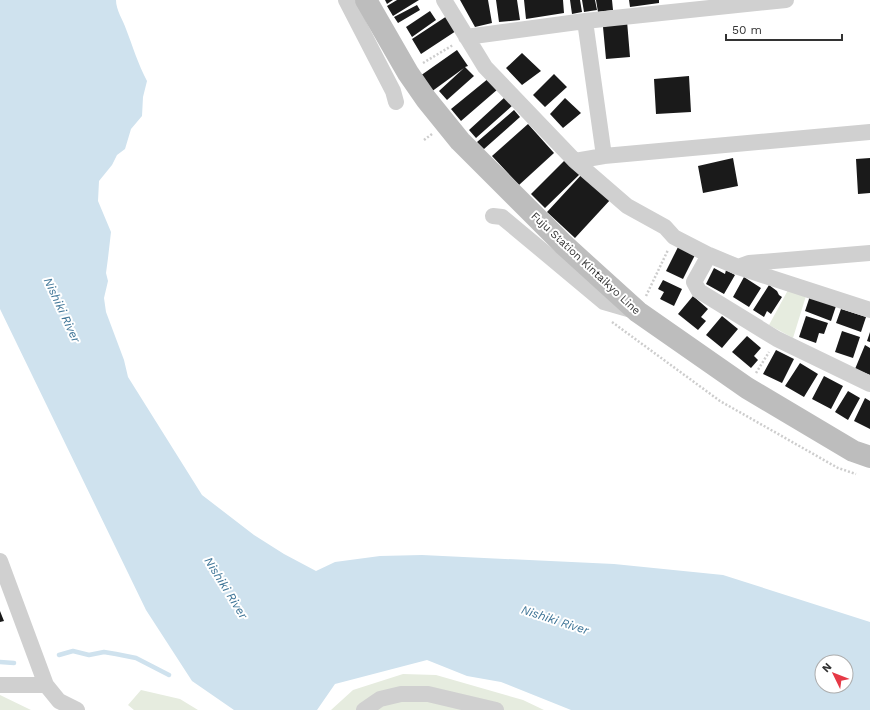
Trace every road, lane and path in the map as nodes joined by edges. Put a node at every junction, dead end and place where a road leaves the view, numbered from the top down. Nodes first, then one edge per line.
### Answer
1 (346, 0) edge
2 (366, 0) edge
3 (444, 0) edge
4 (786, 0) edge
5 (674, 6) edge
6 (585, 21) junction
7 (466, 37) junction
8 (408, 73) junction
9 (396, 102) dead end
10 (870, 132) edge
11 (604, 156) junction
12 (575, 161) junction
13 (493, 216) dead end
14 (674, 237) junction
15 (870, 253) edge
16 (709, 256) junction
17 (738, 267) junction
18 (604, 302) junction
19 (870, 310) edge
20 (638, 312) junction
21 (777, 339) junction
22 (870, 384) edge
23 (746, 388) junction
24 (864, 465) edge
25 (0, 560) edge
26 (0, 685) edge
27 (46, 685) junction
28 (77, 710) edge
29 (364, 710) edge
30 (496, 710) edge

1 - 9 street
2 - 8 main road, Fuju Station Kintaikyo Line
3 - 7 street
4 - 5 street
5 - 6 street
6 - 7 street
6 - 11 street
7 - 8 path
7 - 12 street
8 - 20 main road, Fuju Station Kintaikyo Line
10 - 11 street
11 - 12 street
12 - 14 street
13 - 18 street
14 - 16 street
14 - 20 path
15 - 17 street
16 - 17 street
16 - 21 street
17 - 19 street
18 - 20 street
18 - 24 path
20 - 23 main road, Fuju Station Kintaikyo Line
21 - 22 street
21 - 23 path
23 - 24 main road, Fuju Station Kintaikyo Line
25 - 27 street
26 - 27 street
27 - 28 street
29 - 30 street

